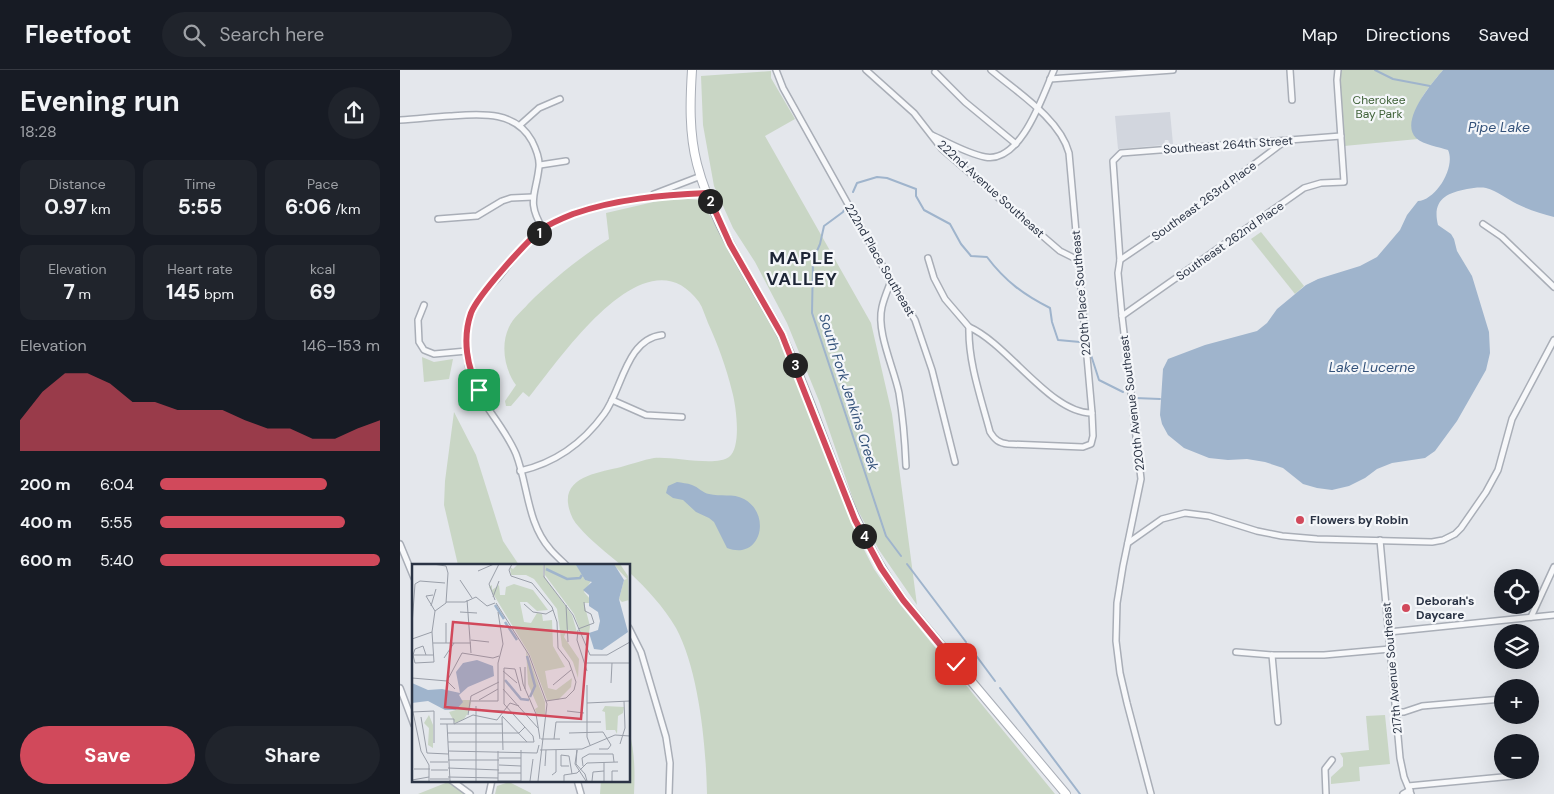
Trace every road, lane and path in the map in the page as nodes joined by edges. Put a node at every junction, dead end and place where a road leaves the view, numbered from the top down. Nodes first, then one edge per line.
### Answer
1 (692, 70) edge
2 (776, 70) edge
3 (866, 70) edge
4 (991, 70) edge
5 (1054, 70) edge
6 (1173, 70) edge
7 (1290, 70) edge
8 (1338, 70) edge
9 (935, 72) dead end
10 (1050, 80) junction
11 (560, 99) dead end
12 (1292, 100) dead end
13 (1038, 110) junction
14 (400, 120) edge
15 (520, 125) junction
16 (931, 134) junction
17 (1341, 136) junction
18 (1286, 141) junction
19 (1016, 144) junction
20 (1116, 157) joint
21 (566, 161) dead end
22 (540, 164) junction
23 (701, 176) junction
24 (707, 193) junction
25 (649, 196) junction
26 (533, 197) junction
27 (438, 219) dead end
28 (1483, 224) dead end
29 (543, 229) junction
30 (928, 258) dead end
31 (1078, 260) junction
32 (1120, 260) junction
33 (891, 281) junction
34 (1554, 287) edge
35 (424, 305) dead end
36 (1122, 316) junction
37 (969, 327) junction
38 (662, 336) dead end
39 (1554, 340) edge
40 (467, 351) junction
41 (612, 400) junction
42 (1092, 413) junction
43 (682, 418) dead end
44 (955, 462) dead end
45 (906, 466) dead end
46 (520, 471) junction
47 (1380, 540) junction
48 (1127, 543) junction
49 (400, 545) edge
50 (565, 564) edge
51 (1554, 567) edge
52 (412, 573) edge
53 (1554, 615) edge
54 (1531, 617) junction
55 (630, 630) edge
56 (1389, 632) junction
57 (1390, 649) junction
58 (1236, 652) dead end
59 (1272, 655) junction
60 (400, 688) edge
61 (1494, 699) edge
62 (1396, 712) junction
63 (412, 719) edge
64 (1278, 722) dead end
65 (1332, 760) dead end
66 (1494, 779) edge
67 (454, 782) edge
68 (1410, 790) edge
69 (470, 794) edge
70 (669, 794) edge
71 (1066, 794) edge
72 (1151, 794) edge
73 (1326, 794) edge
74 (1403, 794) edge

1 - 23 street
2 - 33 street, 222nd Place Southeast
3 - 16 street, 222nd Avenue Southeast
4 - 13 street
5 - 10 street
6 - 10 street
7 - 12 street
8 - 17 street
9 - 19 street
10 - 13 street
11 - 15 street
13 - 19 street
13 - 31 street, 220th Place Southeast
14 - 15 street
15 - 22 street
16 - 19 street
16 - 31 street, 222nd Avenue Southeast
17 - 18 street, Southeast 264th Street
17 - 36 street, Southeast 262nd Place
18 - 20 street, Southeast 264th Street
18 - 32 street, Southeast 263rd Place
20 - 32 street, 220th Avenue Southeast
21 - 22 street
22 - 26 street
23 - 24 street
23 - 25 street
24 - 25 street
24 - 71 street
25 - 29 street
26 - 27 street
26 - 29 street
28 - 34 street
29 - 40 street
30 - 37 street
31 - 42 street, 220th Place Southeast
32 - 36 street, 220th Avenue Southeast
33 - 44 street, 222nd Place Southeast
33 - 45 street
35 - 40 street
36 - 48 street, 220th Avenue Southeast
37 - 42 street
37 - 42 street, 220th Place Southeast
38 - 41 street
39 - 47 street
40 - 46 street
41 - 43 street
41 - 46 street
46 - 50 street
47 - 48 street
47 - 56 street, 217th Avenue Southeast
48 - 72 street, 220th Avenue Southeast
49 - 52 street
51 - 54 street
53 - 54 street
54 - 56 street
55 - 70 street
56 - 57 street, 217th Avenue Southeast
57 - 59 street
57 - 62 street, 217th Avenue Southeast
58 - 59 street
59 - 64 street
60 - 63 street
61 - 62 street
62 - 68 street, 217th Avenue Southeast
65 - 73 street
66 - 68 street
67 - 69 street
68 - 74 street

